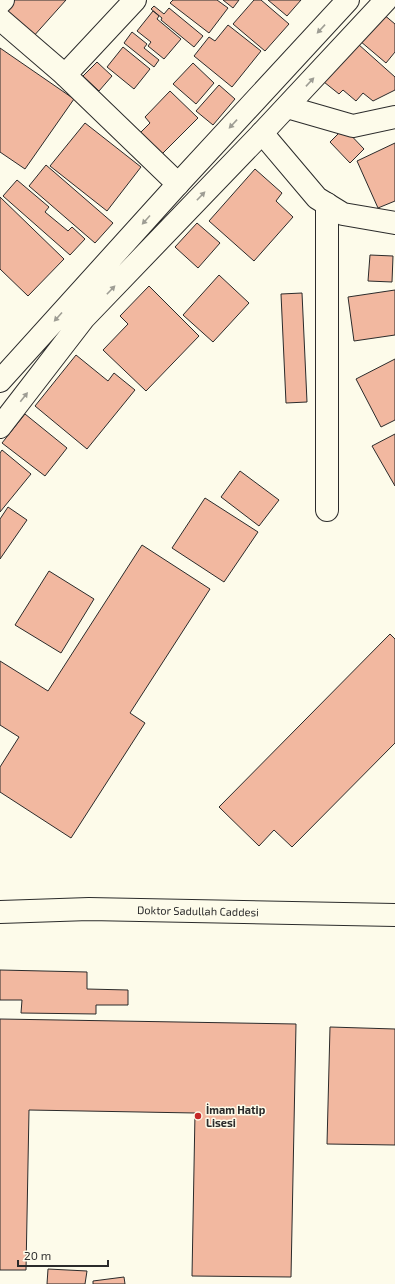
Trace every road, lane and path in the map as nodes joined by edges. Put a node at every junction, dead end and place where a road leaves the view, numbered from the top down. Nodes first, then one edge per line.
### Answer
1 (3, 0) edge
2 (135, 0) edge
3 (348, 0) edge
4 (386, 0) edge
5 (0, 3) edge
6 (0, 19) edge
7 (65, 74) junction
8 (287, 107) junction
9 (395, 117) edge
10 (262, 133) junction
11 (178, 184) junction
12 (327, 204) junction
13 (395, 223) edge
14 (0, 381) edge
15 (0, 427) edge
16 (327, 510) dead end
17 (0, 912) edge
18 (395, 915) edge

1 - 5 street
2 - 7 street
3 -> 11 street
8 -> 4 street
6 - 7 street
7 - 11 street
8 - 9 street
8 - 10 street
10 - 12 street
15 -> 10 street
11 -> 14 street
12 - 13 street
12 - 16 street
17 - 18 street, Doktor Sadullah Caddesi

